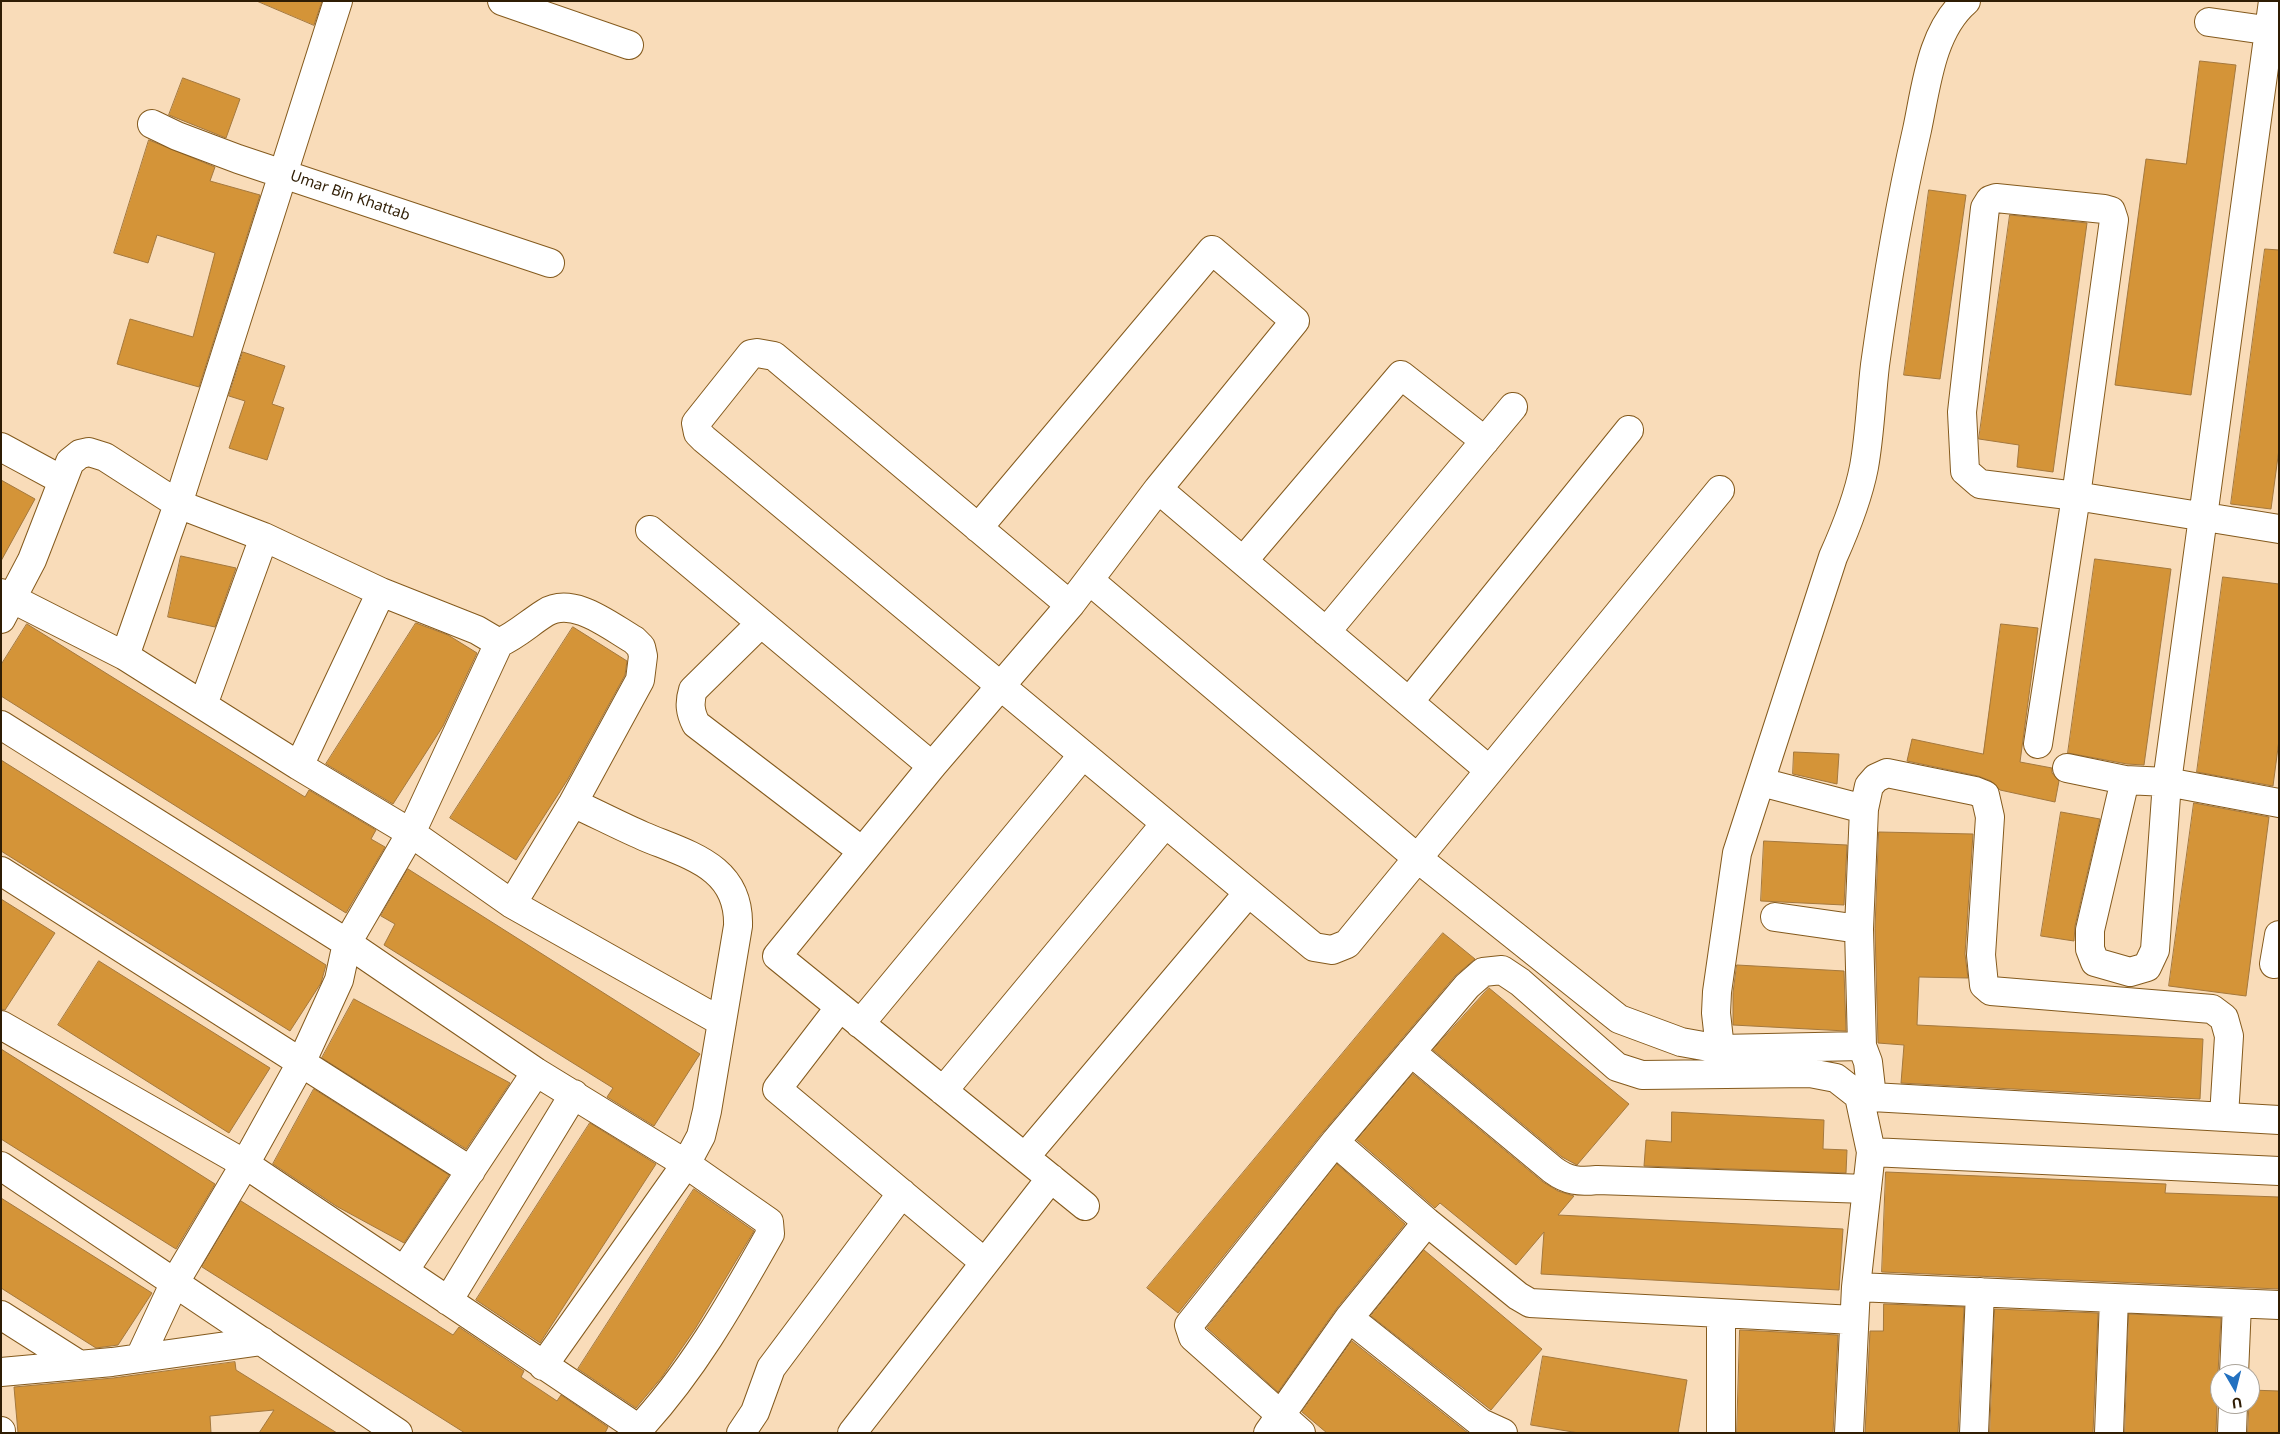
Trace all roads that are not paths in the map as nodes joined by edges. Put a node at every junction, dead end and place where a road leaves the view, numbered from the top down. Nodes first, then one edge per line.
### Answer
1 (338, 1) edge
2 (502, 1) edge
3 (1966, 1) edge
4 (2273, 1) edge
5 (2209, 22) dead end
6 (2274, 31) edge
7 (629, 45) dead end
8 (152, 124) dead end
9 (284, 173) junction
10 (550, 263) dead end
11 (1513, 407) dead end
12 (1629, 430) dead end
13 (1485, 440) junction
14 (1, 447) edge
15 (62, 480) junction
16 (1158, 489) junction
17 (1720, 490) dead end
18 (2076, 496) junction
19 (178, 504) junction
20 (2204, 515) junction
21 (978, 528) junction
22 (2279, 529) edge
23 (650, 530) dead end
24 (264, 538) junction
25 (1243, 561) junction
26 (1089, 580) junction
27 (382, 592) junction
28 (4, 604) edge
29 (1070, 605) junction
30 (760, 623) junction
31 (1326, 632) junction
32 (499, 643) junction
33 (125, 656) junction
34 (999, 687) junction
35 (1409, 702) junction
36 (203, 705) junction
37 (1, 725) edge
38 (2038, 744) dead end
39 (1082, 756) junction
40 (299, 766) junction
41 (932, 766) junction
42 (2067, 768) dead end
43 (1488, 770) junction
44 (2125, 780) junction
45 (1761, 782) junction
46 (2167, 782) junction
47 (573, 803) junction
48 (2279, 803) edge
49 (1864, 809) junction
50 (1165, 824) junction
51 (411, 833) junction
52 (862, 851) junction
53 (1416, 857) junction
54 (1, 871) edge
55 (1248, 893) junction
56 (512, 904) junction
57 (1775, 917) dead end
58 (1860, 929) junction
59 (2279, 935) edge
60 (347, 943) junction
61 (2274, 964) dead end
62 (850, 1015) junction
63 (722, 1022) junction
64 (1, 1025) edge
65 (1862, 1046) junction
66 (1720, 1049) junction
67 (1411, 1052) junction
68 (301, 1063) junction
69 (536, 1072) junction
70 (943, 1091) junction
71 (574, 1094) junction
72 (1865, 1096) junction
73 (2224, 1116) junction
74 (2279, 1120) edge
75 (1335, 1142) junction
76 (1871, 1152) junction
77 (1025, 1157) junction
78 (245, 1164) junction
79 (686, 1164) junction
80 (1, 1166) edge
81 (2279, 1171) edge
82 (471, 1172) junction
83 (1051, 1178) junction
84 (1867, 1188) junction
85 (902, 1193) junction
86 (1085, 1206) dead end
87 (1427, 1222) junction
88 (984, 1262) junction
89 (404, 1271) junction
90 (175, 1282) junction
91 (1856, 1287) junction
92 (1980, 1292) junction
93 (2114, 1298) junction
94 (448, 1301) junction
95 (2237, 1304) junction
96 (2279, 1306) edge
97 (1721, 1313) junction
98 (1, 1315) edge
99 (1349, 1318) junction
100 (1854, 1320) junction
101 (262, 1341) junction
102 (140, 1357) junction
103 (78, 1364) junction
104 (2234, 1364) edge
105 (542, 1366) junction
106 (1, 1372) edge
107 (2233, 1414) edge
108 (1274, 1424) edge
109 (637, 1431) edge
110 (398, 1433) edge
111 (741, 1433) edge
112 (852, 1433) edge
113 (1301, 1433) edge
114 (1503, 1433) edge
115 (1721, 1433) edge
116 (1849, 1433) edge
117 (1974, 1433) edge
118 (2108, 1433) edge
119 (2232, 1433) edge

1 - 9 street
2 - 7 street
3 - 45 street
4 - 6 street
5 - 6 street
6 - 20 street
8 - 9 street, Umar Bin Khattab
9 - 10 street, Umar Bin Khattab
9 - 19 street
11 - 13 street
12 - 35 street
13 - 25 street
13 - 31 street
14 - 15 street
15 - 19 street
15 - 28 street
16 - 21 street
16 - 25 street
16 - 26 street
17 - 43 street
18 - 18 street
18 - 20 street
18 - 38 street
19 - 24 street
19 - 33 street
20 - 22 street
20 - 46 street
21 - 29 street
21 - 34 street
23 - 30 street
24 - 27 street
24 - 36 street
25 - 31 street
26 - 29 street
26 - 53 street
27 - 32 street
27 - 40 street
28 - 33 street
29 - 34 street
30 - 41 street
30 - 52 street
31 - 35 street
32 - 47 street
32 - 51 street
33 - 36 street
34 - 39 street
34 - 41 street
35 - 43 street
36 - 40 street
37 - 60 street
39 - 50 street
39 - 62 street
40 - 51 street
41 - 52 street
42 - 44 street
43 - 53 street
44 - 46 street
44 - 46 street
45 - 49 street
45 - 66 street
46 - 48 street
47 - 56 street
47 - 63 street
49 - 58 street
49 - 73 street
50 - 55 street
50 - 70 street
51 - 56 street
51 - 60 street
52 - 62 street
53 - 55 street
53 - 66 street
54 - 68 street
55 - 77 street
56 - 63 street
57 - 58 street
58 - 65 street
59 - 61 street
60 - 68 street
60 - 69 street
62 - 70 street
62 - 85 street
63 - 79 street
64 - 78 street
65 - 66 street
65 - 72 street
67 - 72 street
67 - 75 street
67 - 84 street
68 - 78 street
68 - 82 street
69 - 71 street
69 - 82 street
70 - 77 street
71 - 79 street
71 - 94 street
72 - 73 street
72 - 76 street
73 - 74 street
75 - 87 street
75 - 108 street
76 - 81 street
76 - 84 street
77 - 83 street
78 - 89 street
78 - 90 street
79 - 105 street
79 - 109 street
80 - 90 street
82 - 89 street
83 - 86 street
83 - 88 street
84 - 91 street
85 - 88 street
85 - 111 street
87 - 97 street
87 - 99 street
88 - 112 street
89 - 94 street
90 - 101 street
90 - 102 street
91 - 92 street
91 - 100 street
92 - 93 street
92 - 117 street
93 - 95 street
93 - 118 street
94 - 105 street
95 - 96 street
95 - 104 street
97 - 100 street
97 - 115 street
98 - 103 street
99 - 108 street
99 - 114 street
100 - 116 street
101 - 102 street
101 - 110 street
102 - 103 street
103 - 106 street
105 - 109 street
107 - 119 street
108 - 113 street

